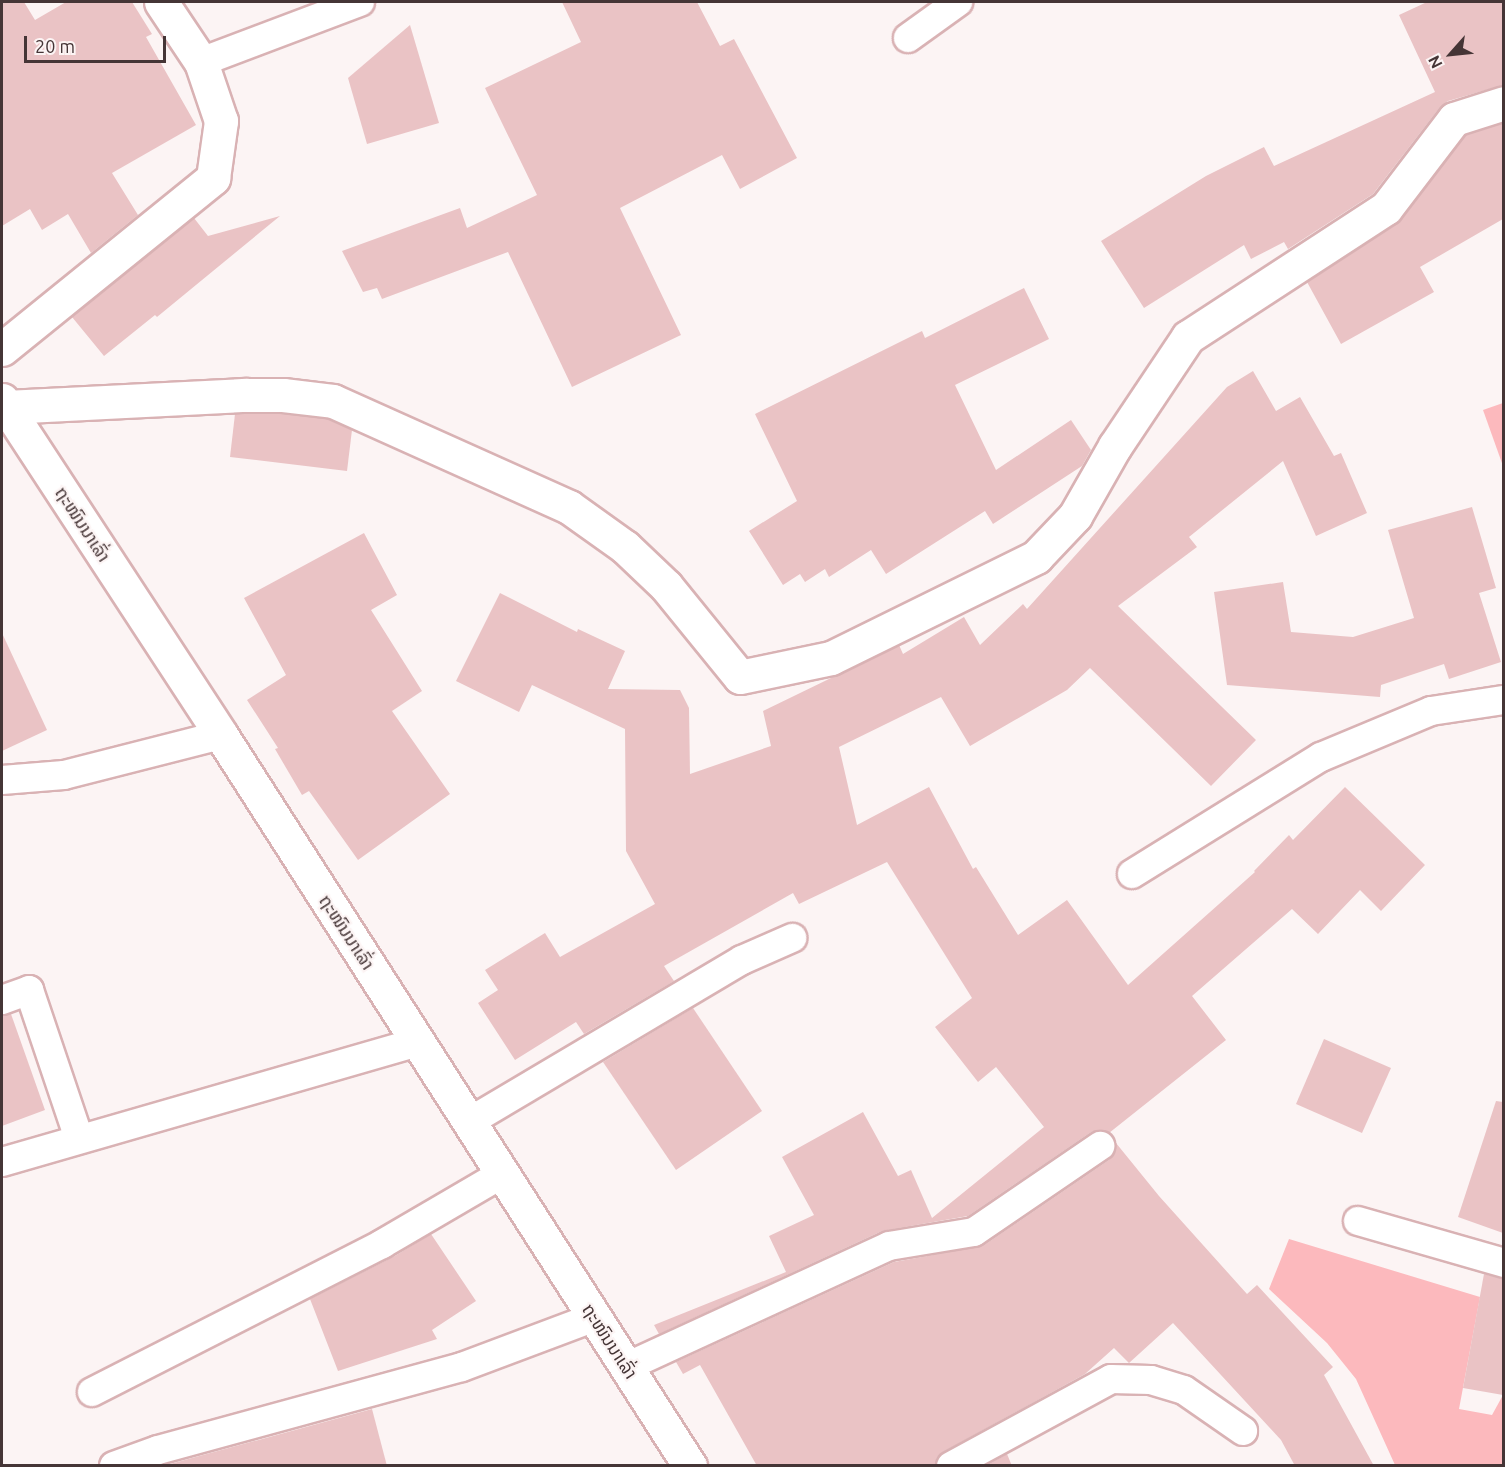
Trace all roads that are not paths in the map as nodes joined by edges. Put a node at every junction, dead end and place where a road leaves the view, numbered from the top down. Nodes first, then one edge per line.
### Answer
1 (161, 2) edge
2 (360, 2) edge
3 (958, 2) edge
4 (908, 38) dead end
5 (201, 62) junction
6 (1503, 103) edge
7 (2, 349) edge
8 (4, 404) edge
9 (1503, 700) edge
10 (221, 735) junction
11 (2, 780) edge
12 (1132, 874) dead end
13 (792, 938) dead end
14 (2, 1000) edge
15 (417, 1042) junction
16 (469, 1122) junction
17 (79, 1139) junction
18 (1100, 1146) dead end
19 (2, 1162) edge
20 (502, 1174) junction
21 (1358, 1221) dead end
22 (1503, 1263) edge
23 (595, 1317) junction
24 (626, 1367) junction
25 (92, 1392) dead end
26 (1243, 1431) dead end
27 (114, 1466) edge
28 (690, 1466) edge
29 (951, 1466) edge

1 - 5 street
2 - 5 lane
3 - 4 lane
5 - 7 street
6 - 8 street
8 - 10 street, ຖະໜົນນາເລົ່າ
9 - 12 lane
10 - 11 lane
10 - 15 street, ຖະໜົນນາເລົ່າ
13 - 16 lane
14 - 17 lane
15 - 16 street, ຖະໜົນນາເລົ່າ
15 - 17 lane
16 - 20 street, ຖະໜົນນາເລົ່າ
17 - 19 lane
18 - 24 lane
20 - 23 street, ຖະໜົນນາເລົ່າ
20 - 25 lane
21 - 22 lane
23 - 24 street, ຖະໜົນນາເລົ່າ
23 - 27 lane
24 - 28 street, ຖະໜົນນາເລົ່າ
26 - 29 lane

